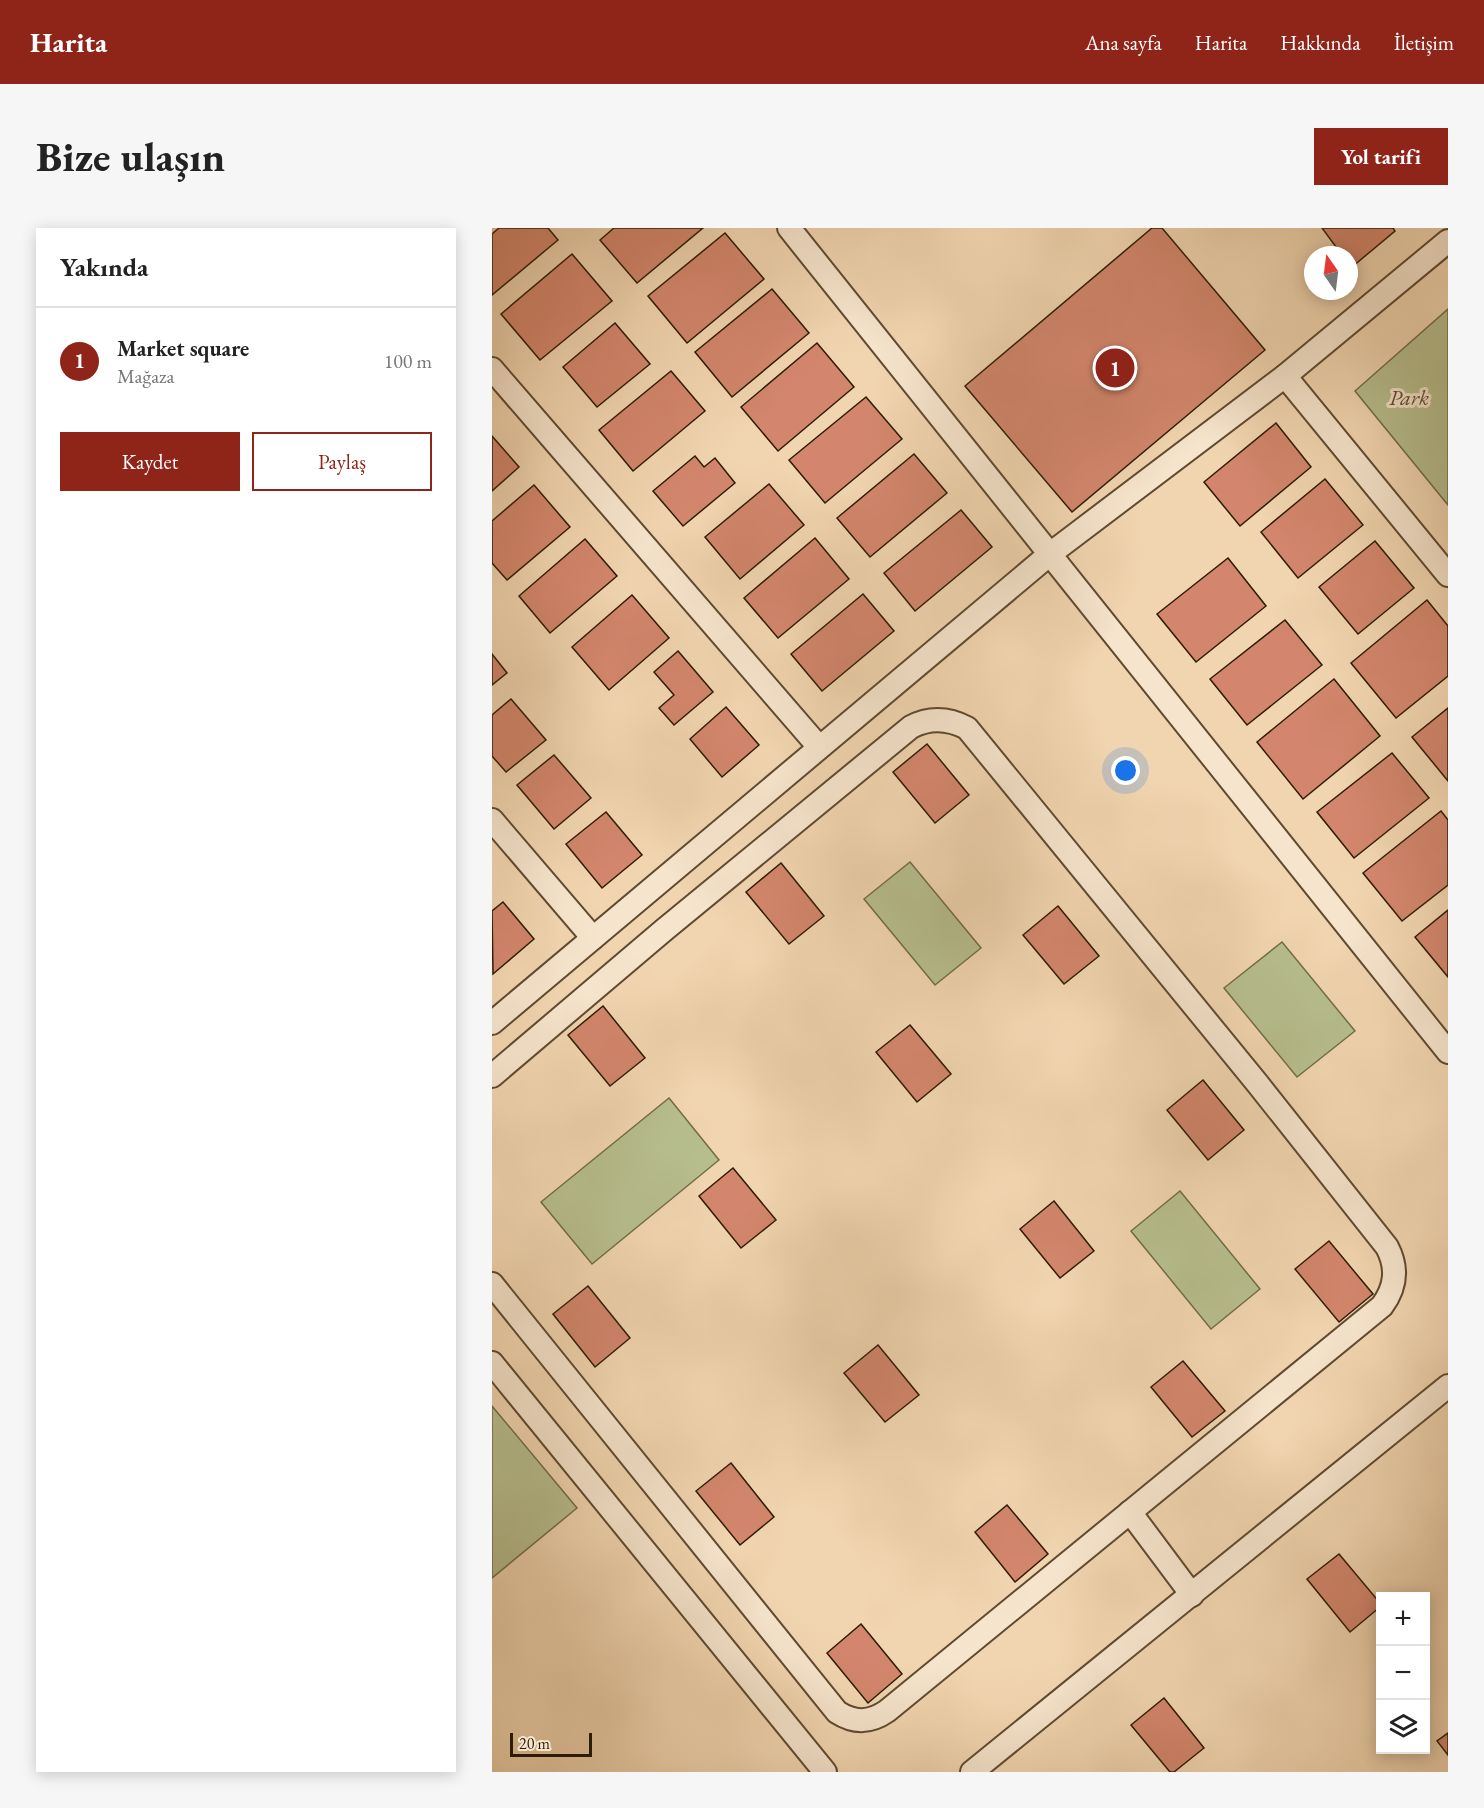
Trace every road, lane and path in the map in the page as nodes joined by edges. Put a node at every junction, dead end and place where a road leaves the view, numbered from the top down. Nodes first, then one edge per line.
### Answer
1 (789, 228) edge
2 (1445, 228) edge
3 (1448, 232) edge
4 (1448, 241) edge
5 (492, 369) edge
6 (1285, 376) junction
7 (1050, 554) junction
8 (1448, 575) edge
9 (819, 747) junction
10 (492, 820) edge
11 (593, 938) junction
12 (492, 1023) edge
13 (1448, 1052) edge
14 (492, 1076) edge
15 (492, 1284) edge
16 (492, 1363) edge
17 (1448, 1386) edge
18 (1130, 1512) junction
19 (1192, 1595) junction
20 (825, 1772) edge
21 (972, 1772) edge

1 - 7 street
2 - 3 street
4 - 6 street
5 - 9 street
6 - 7 street
6 - 8 street
7 - 9 street
7 - 13 street
9 - 11 street
10 - 11 street
11 - 12 street
14 - 18 street
15 - 18 street
16 - 20 street
17 - 19 street
18 - 19 street
19 - 21 street

